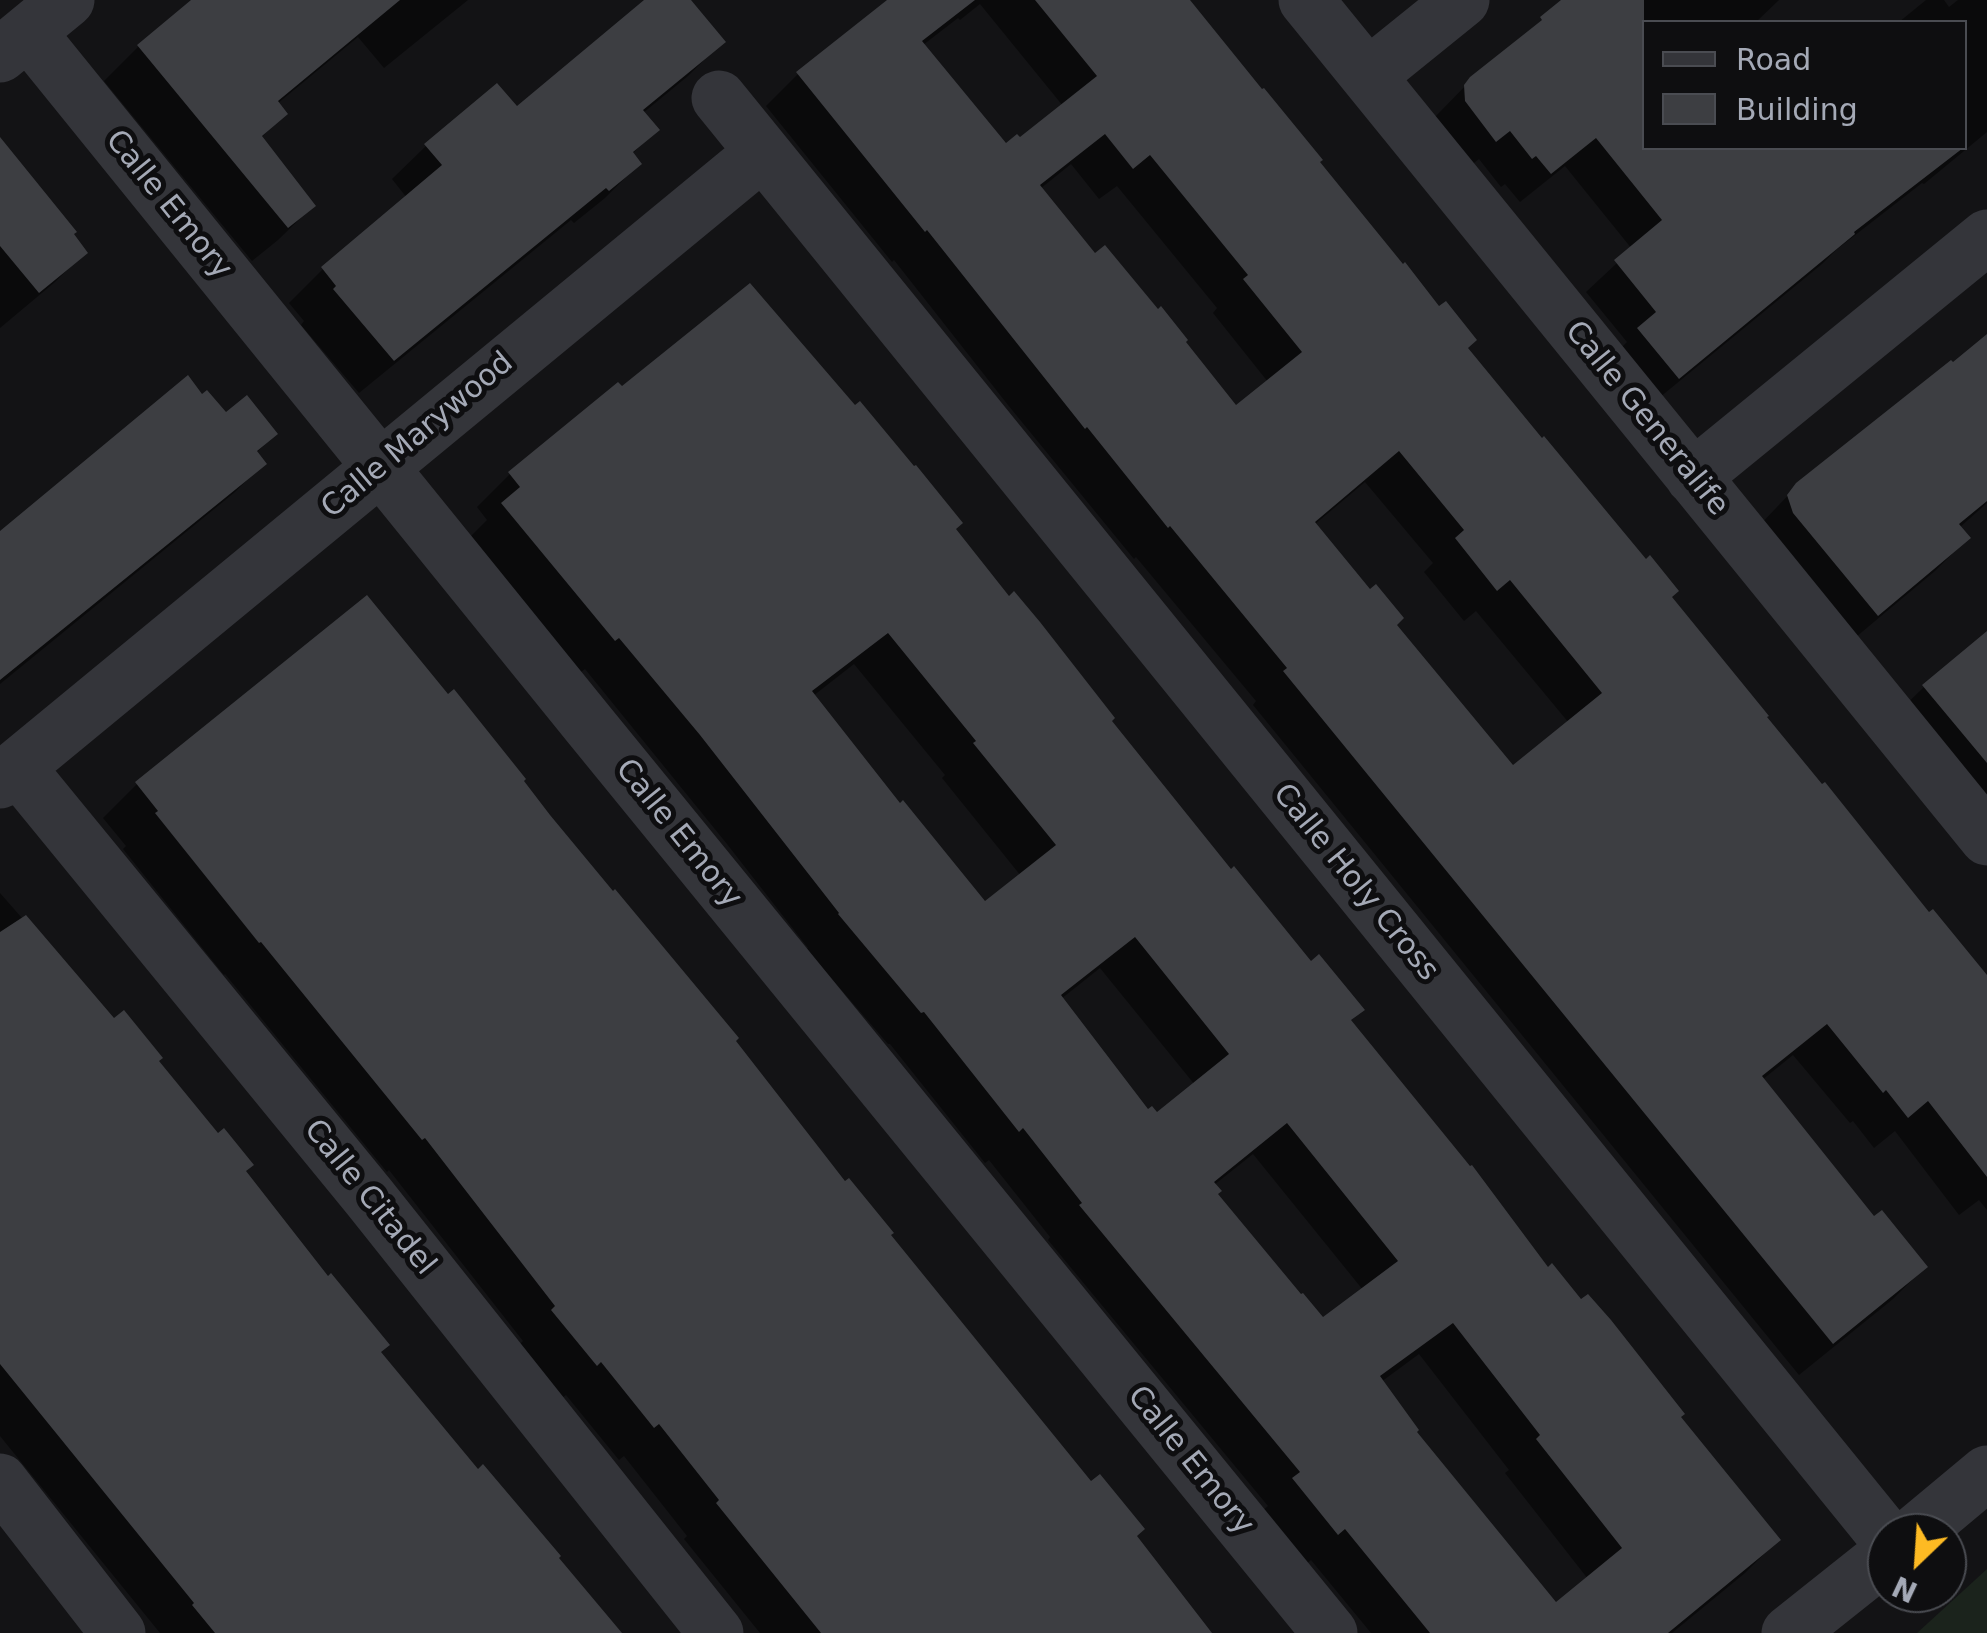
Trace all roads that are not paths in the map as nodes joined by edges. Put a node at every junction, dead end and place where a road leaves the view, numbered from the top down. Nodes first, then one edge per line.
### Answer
1 (1306, 0) edge
2 (1462, 0) edge
3 (32, 29) edge
4 (1368, 76) junction
5 (719, 98) dead end
6 (762, 153) junction
7 (1987, 237) edge
8 (380, 468) junction
9 (1693, 477) junction
10 (8, 774) edge
11 (1987, 838) edge
12 (1987, 1474) edge
13 (0, 1481) edge
14 (1867, 1513) edge
15 (1939, 1513) edge
16 (1867, 1572) edge
17 (118, 1633) edge
18 (716, 1633) edge
19 (1330, 1633) edge
20 (1789, 1633) edge

1 - 4 street, Calle Generalife
2 - 4 street
3 - 8 street, Calle Emory
4 - 9 street, Calle Generalife
5 - 6 street
6 - 8 street, Calle Marywood
6 - 14 street, Calle Holy Cross
7 - 9 street
8 - 10 street, Calle Marywood
8 - 19 street, Calle Emory
9 - 11 street, Calle Generalife
10 - 18 street, Calle Citadel
12 - 15 street
13 - 17 street
16 - 20 street

